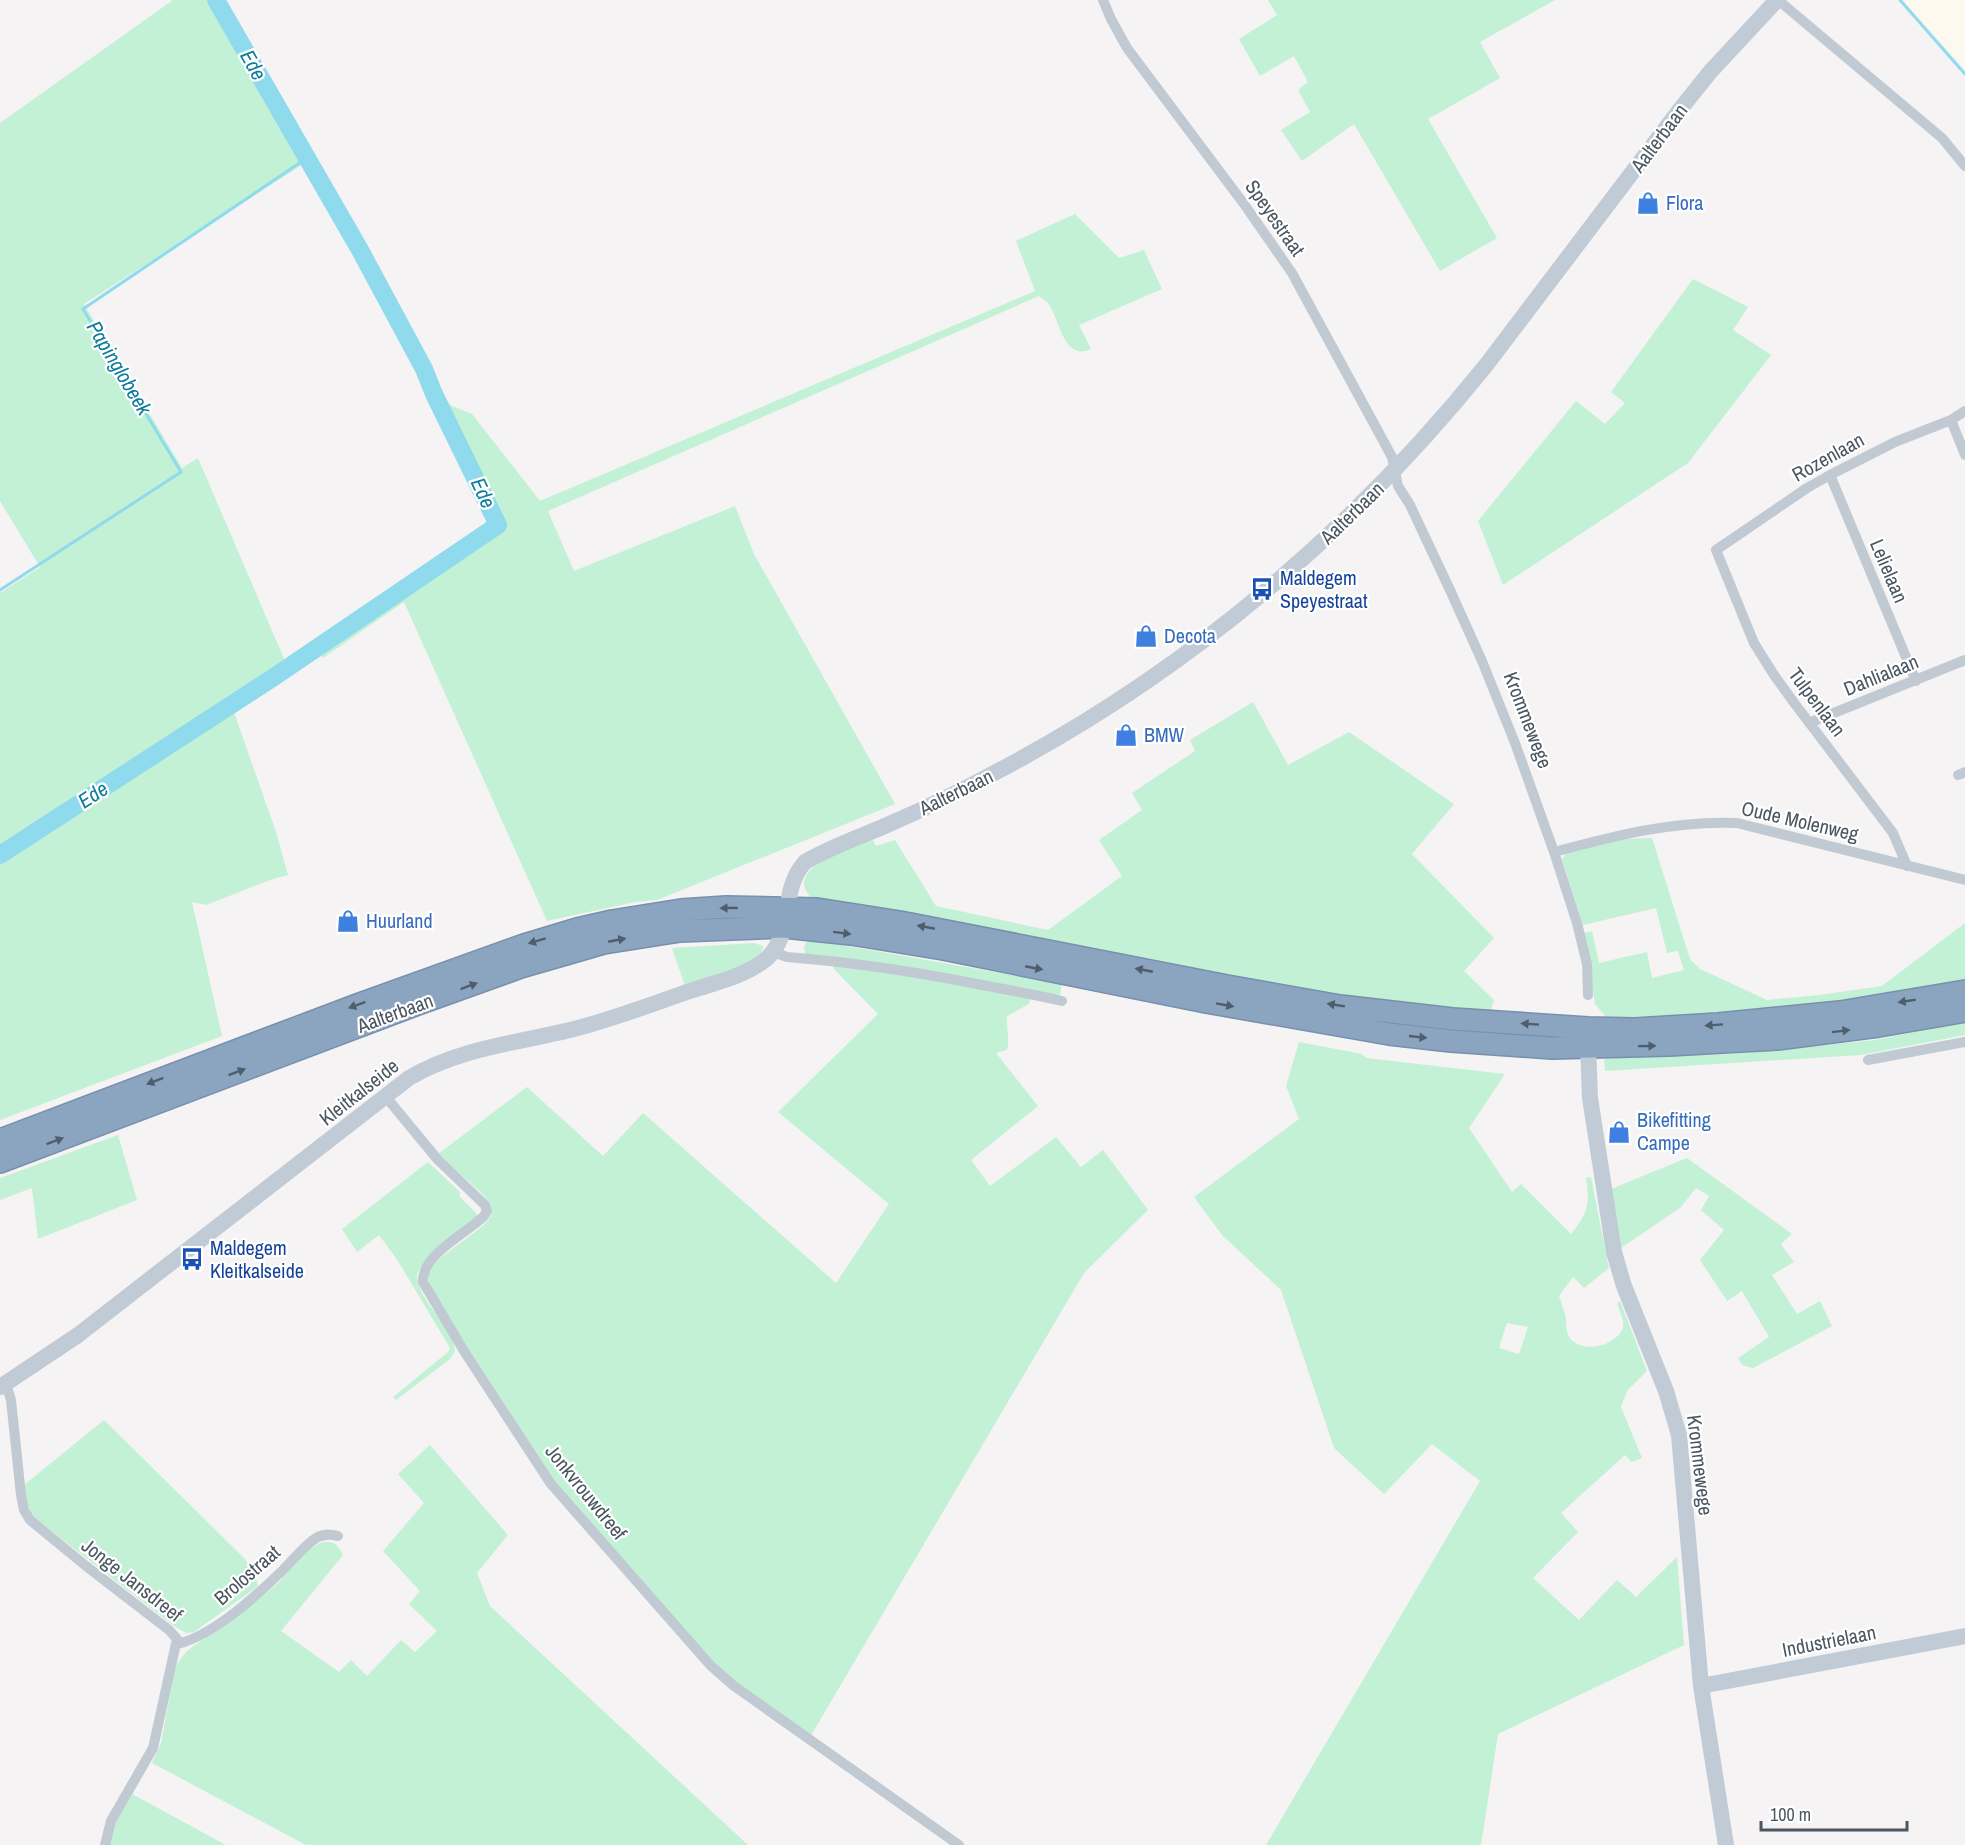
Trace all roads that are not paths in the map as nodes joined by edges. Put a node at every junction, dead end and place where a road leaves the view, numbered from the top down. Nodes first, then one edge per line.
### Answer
1 (1103, 0) edge
2 (1778, 0) edge
3 (1965, 166) edge
4 (1965, 411) edge
5 (1951, 420) junction
6 (1965, 455) edge
7 (1395, 471) junction
8 (1830, 475) junction
9 (1716, 550) joint
10 (1965, 660) edge
11 (1916, 681) junction
12 (1809, 723) junction
13 (1554, 852) junction
14 (1907, 866) junction
15 (1965, 880) edge
16 (786, 918) junction
17 (773, 952) junction
18 (1965, 991) edge
19 (1588, 995) dead end
20 (1062, 1001) dead end
21 (1965, 1011) edge
22 (1588, 1037) junction
23 (1965, 1042) edge
24 (1868, 1060) dead end
25 (386, 1097) junction
26 (0, 1140) edge
27 (0, 1162) edge
28 (3, 1385) edge
29 (338, 1536) dead end
30 (1965, 1636) edge
31 (178, 1644) junction
32 (1701, 1686) junction
33 (105, 1845) edge
34 (959, 1845) edge
35 (1726, 1845) edge

1 - 7 street, Speyestraat
2 - 3 street
2 - 7 street, Aalterbaan
4 - 5 street, Rozenlaan
5 - 6 street
5 - 8 street, Rozenlaan
7 - 13 street, Krommewege
7 - 16 street, Aalterbaan
8 - 9 street, Rozenlaan
8 - 11 street, Lelielaan
9 - 12 street, Tulpenlaan
10 - 11 street, Dahlialaan
11 - 12 street, Dahlialaan
12 - 14 street, Tulpenlaan
13 - 14 street, Oude Molenweg
13 - 19 street, Krommewege
14 - 15 street, Oude Molenweg
16 - 17 street, Kleitkalseide
16 - 22 highway
16 -> 26 highway, Aalterbaan
27 -> 16 highway, Aalterbaan
17 - 20 street
17 - 25 street, Kleitkalseide
18 -> 22 highway
22 -> 21 highway
22 - 32 street, Krommewege
23 - 24 street
25 - 28 street, Kleitkalseide
25 - 34 street, Jonkvrouwdreef
28 - 31 street, Jonge Jansdreef
29 - 31 street, Brolostraat
30 - 32 street, Industrielaan
31 - 33 street, Jonge Jansdreef
32 - 35 street, Krommewege

